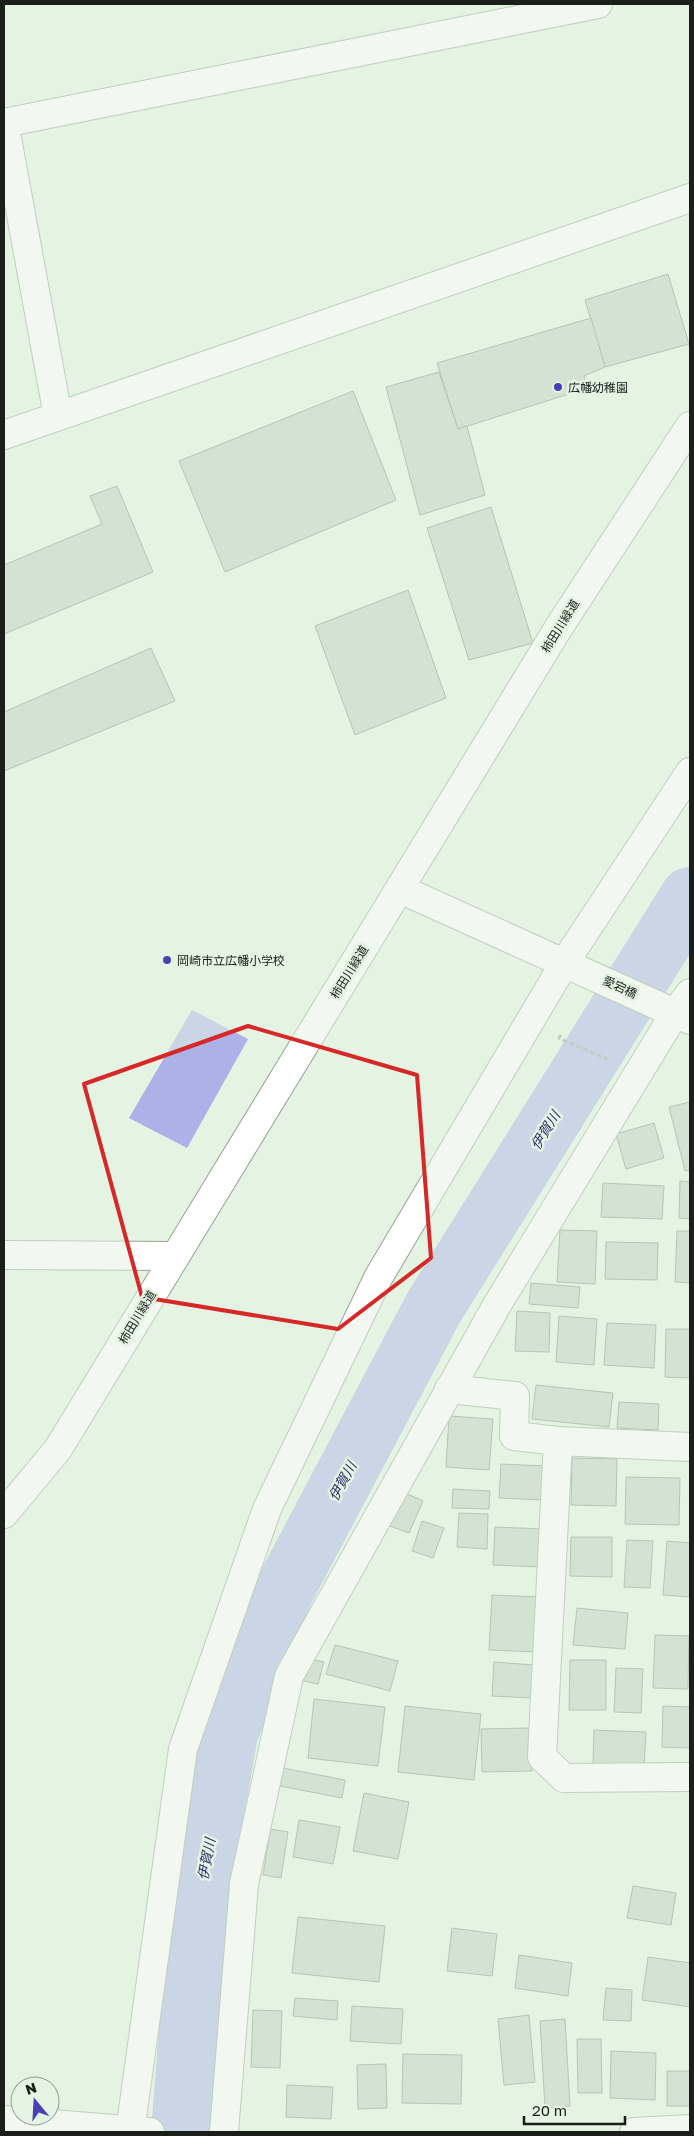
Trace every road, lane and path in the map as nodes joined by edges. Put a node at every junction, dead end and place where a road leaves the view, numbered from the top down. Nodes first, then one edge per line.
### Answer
1 (598, 4) edge
2 (4, 122) edge
3 (690, 198) edge
4 (58, 416) junction
5 (690, 426) edge
6 (4, 435) edge
7 (690, 772) edge
8 (400, 889) junction
9 (565, 962) junction
10 (687, 1003) edge
11 (563, 1031) dead end
12 (610, 1060) dead end
13 (4, 1255) edge
14 (174, 1256) junction
15 (449, 1389) junction
16 (558, 1441) junction
17 (690, 1447) edge
18 (4, 1514) edge
19 (690, 1777) edge
20 (4, 2120) edge
21 (690, 2129) edge
22 (137, 2132) edge
23 (224, 2132) edge
24 (634, 2132) edge

1 - 2 street
2 - 4 street
3 - 4 street
4 - 6 street
5 - 8 street, 柿田川緑道
7 - 9 street
8 - 9 street, 愛宕橋
8 - 14 street, 柿田川緑道
9 - 10 street, 愛宕橋
9 - 22 street
10 - 15 street
11 - 12 path
13 - 14 street
14 - 18 street, 柿田川緑道
15 - 16 street
15 - 23 street
16 - 17 street
16 - 19 street
20 - 22 street
21 - 24 street

